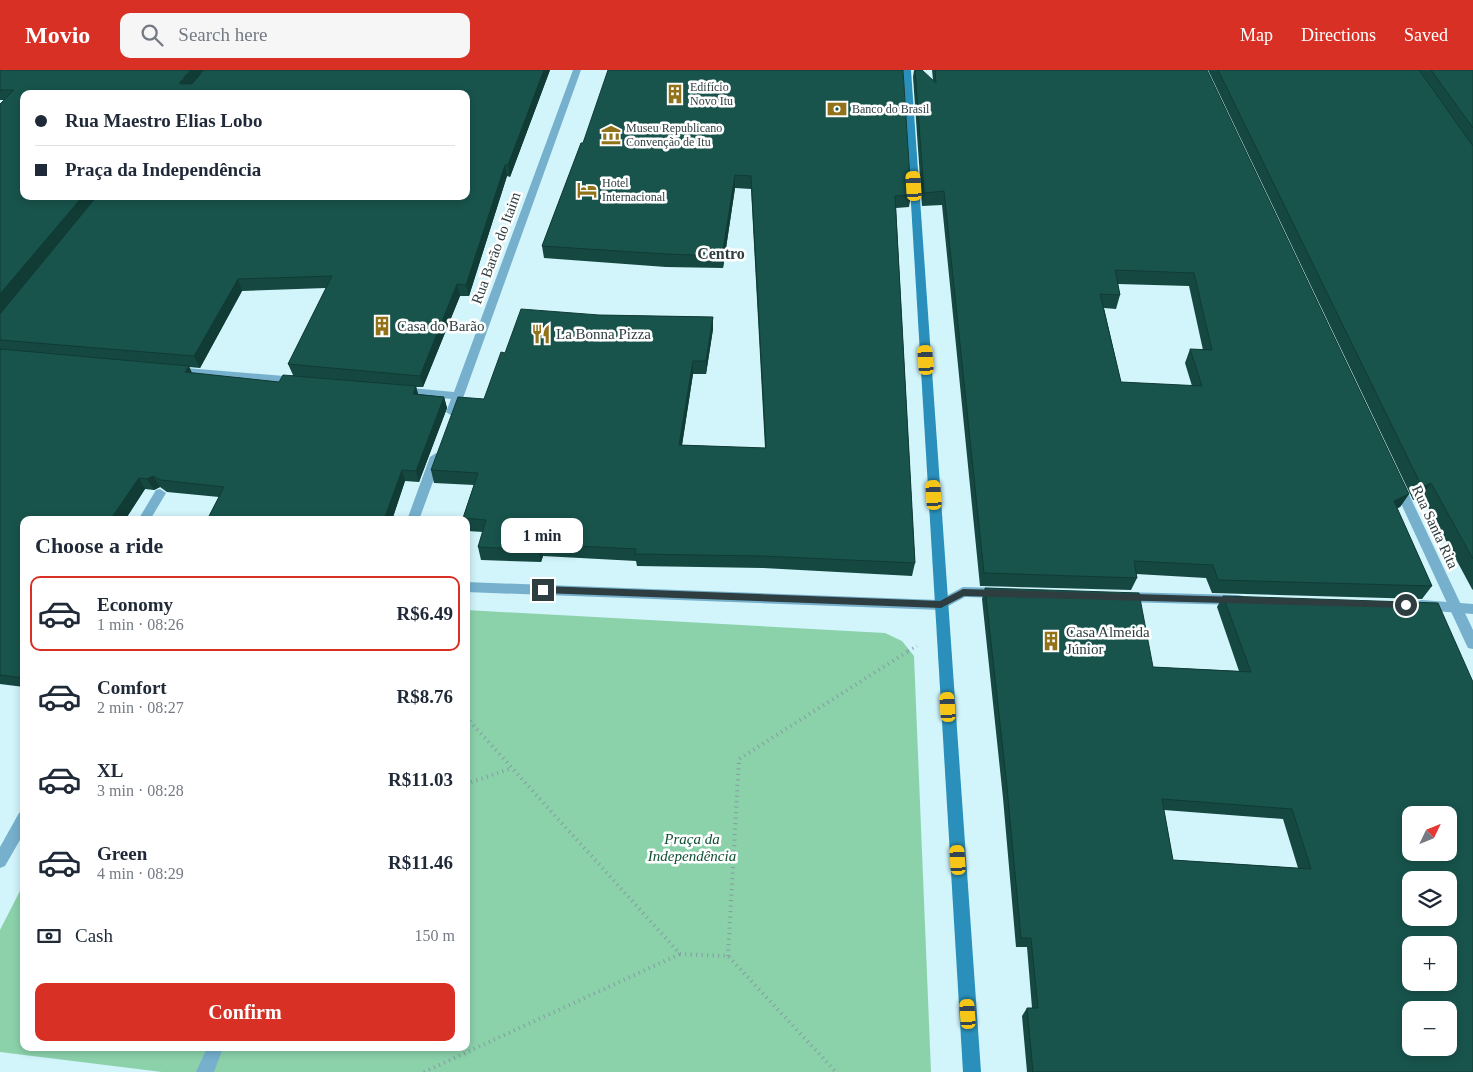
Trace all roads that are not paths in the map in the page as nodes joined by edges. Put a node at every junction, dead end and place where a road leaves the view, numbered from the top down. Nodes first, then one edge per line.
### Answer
1 (577, 70) edge
2 (907, 70) edge
3 (159, 369) edge
4 (309, 382) edge
5 (388, 390) edge
6 (458, 396) junction
7 (448, 422) edge
8 (439, 449) edge
9 (1395, 478) edge
10 (160, 494) dead end
11 (146, 516) edge
12 (414, 516) edge
13 (470, 587) edge
14 (1012, 594) edge
15 (1110, 596) edge
16 (1248, 600) edge
17 (941, 604) junction
18 (1406, 605) edge
19 (1456, 606) junction
20 (1473, 609) edge
21 (1473, 644) edge
22 (20, 825) edge
23 (0, 862) edge
24 (213, 1051) edge
25 (205, 1072) edge
26 (972, 1072) edge

1 - 6 street, Rua Barão do Itaim
2 - 17 main road
3 - 4 street
5 - 6 street
6 - 7 street, Rua Barão do Itaim
8 - 12 street
9 - 19 street, Rua Santa Rita
10 - 11 street
13 - 17 street
14 - 17 street
15 - 16 street
17 - 26 main road
18 - 19 street
19 - 20 street
19 - 21 street, Rua Santa Rita
22 - 23 street
24 - 25 street

